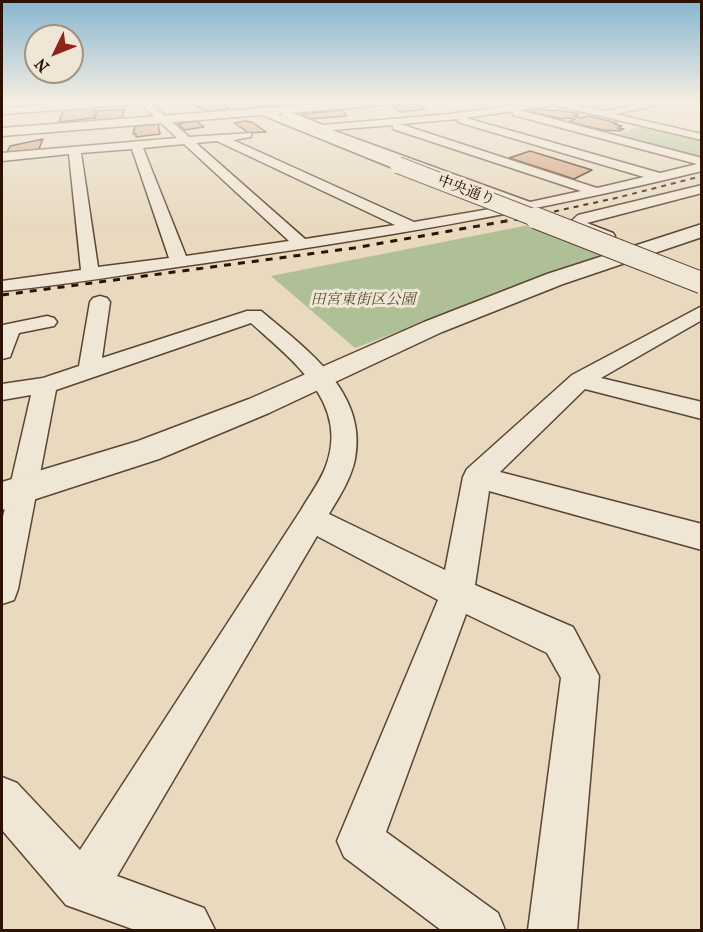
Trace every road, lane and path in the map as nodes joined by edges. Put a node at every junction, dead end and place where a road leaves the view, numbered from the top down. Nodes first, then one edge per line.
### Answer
1 (152, 144) edge
2 (191, 144) edge
3 (234, 144) edge
4 (327, 144) edge
5 (345, 144) edge
6 (361, 144) edge
7 (451, 144) edge
8 (544, 144) edge
9 (636, 144) edge
10 (137, 146) junction
11 (75, 151) junction
12 (2, 159) edge
13 (702, 162) edge
14 (702, 167) edge
15 (659, 178) junction
16 (702, 189) edge
17 (599, 193) junction
18 (531, 207) junction
19 (500, 212) junction
20 (412, 227) junction
21 (702, 230) edge
22 (302, 245) junction
23 (641, 249) junction
24 (615, 258) junction
25 (178, 261) junction
26 (702, 272) edge
27 (90, 274) junction
28 (702, 283) edge
29 (2, 286) edge
30 (702, 293) edge
31 (100, 302) dead end
32 (702, 312) edge
33 (47, 322) dead end
34 (2, 352) edge
35 (89, 370) junction
36 (321, 377) junction
37 (580, 380) junction
38 (45, 385) junction
39 (2, 392) edge
40 (702, 411) edge
41 (477, 477) junction
42 (13, 493) edge
43 (311, 519) junction
44 (702, 537) edge
45 (2, 589) edge
46 (457, 593) junction
47 (2, 798) edge
48 (83, 888) junction
49 (191, 930) edge
50 (481, 930) edge
51 (553, 930) edge

1 - 10 street
2 - 22 street
3 - 20 street
4 - 19 street
5 - 28 street, 中央通り, bridge
6 - 18 street
7 - 17 street
8 - 15 street
9 - 13 street
10 - 11 street
10 - 25 street
11 - 12 street
11 - 27 street
14 - 15 street
15 - 17 street
16 - 23 street
17 - 18 street
18 - 19 street
19 - 20 street
20 - 22 street
21 - 23 street
22 - 25 street
23 - 24 street
23 - 26 street
24 - 30 street
24 - 36 street
25 - 27 street
27 - 29 street
31 - 35 street
32 - 37 street
33 - 34 street
35 - 36 street
35 - 38 street
36 - 42 street
36 - 43 street
37 - 40 street
37 - 41 street
38 - 39 street
38 - 42 street
41 - 44 street
41 - 46 street
42 - 45 street
43 - 46 street
43 - 48 street
46 - 50 street
46 - 51 street
47 - 48 street
48 - 49 street

